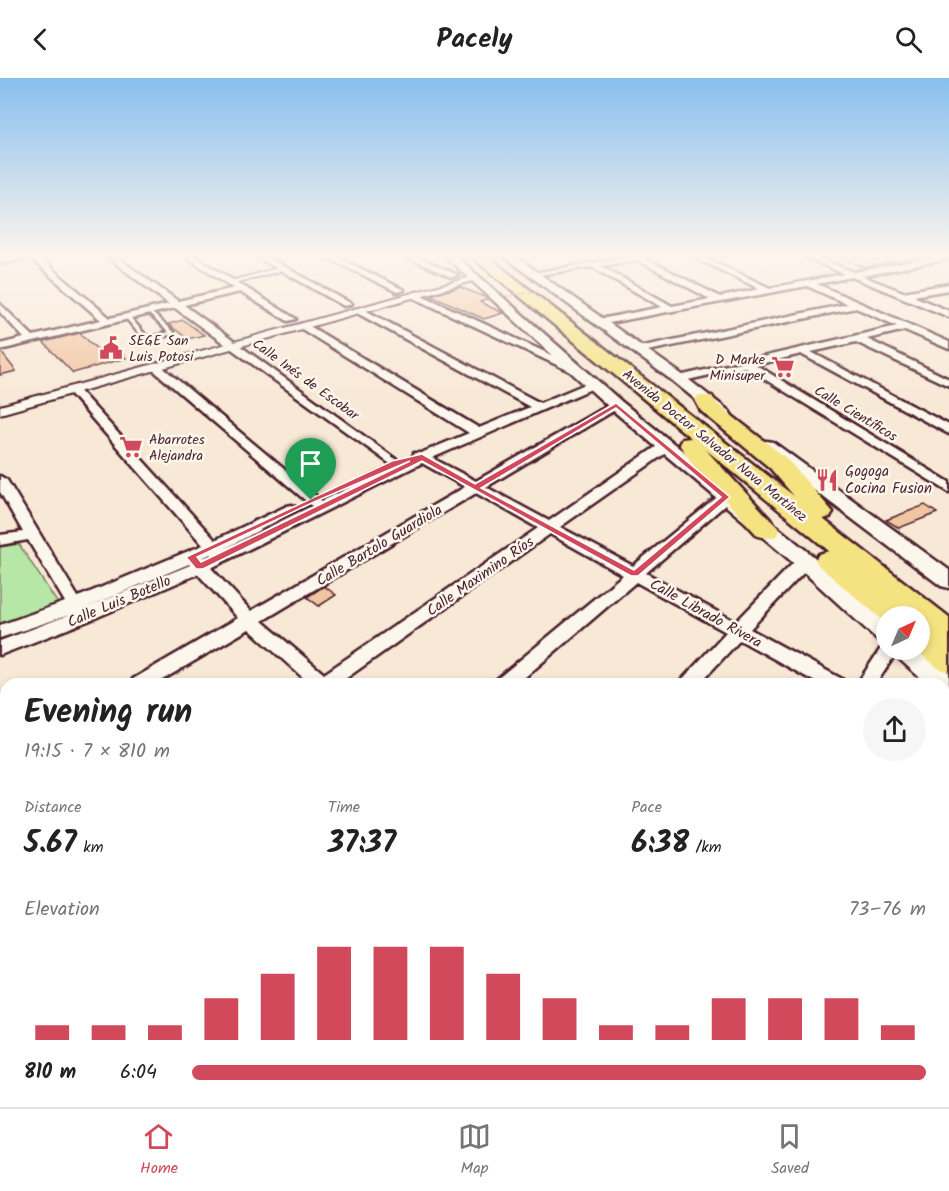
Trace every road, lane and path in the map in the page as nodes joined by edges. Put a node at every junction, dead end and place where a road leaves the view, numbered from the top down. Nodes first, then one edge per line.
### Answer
1 (89, 305) edge
2 (177, 305) joint
3 (268, 305) edge
4 (343, 305) edge
5 (378, 305) edge
6 (436, 305) edge
7 (508, 305) edge
8 (514, 305) edge
9 (516, 305) edge
10 (575, 305) edge
11 (664, 305) edge
12 (692, 305) edge
13 (857, 305) joint
14 (927, 305) edge
15 (0, 307) edge
16 (671, 309) junction
17 (360, 310) junction
18 (150, 311) junction
19 (949, 314) edge
20 (127, 316) junction
21 (291, 319) junction
22 (108, 321) junction
23 (598, 322) junction
24 (303, 326) junction
25 (907, 327) junction
26 (222, 338) junction
27 (30, 339) junction
28 (859, 339) junction
29 (233, 345) junction
30 (949, 346) edge
31 (0, 347) edge
32 (638, 350) junction
33 (804, 352) junction
34 (748, 364) junction
35 (156, 367) junction
36 (588, 378) junction
37 (679, 379) junction
38 (949, 383) edge
39 (73, 390) junction
40 (0, 398) edge
41 (705, 400) junction
42 (616, 405) junction
43 (541, 408) junction
44 (0, 410) edge
45 (949, 430) edge
46 (476, 432) junction
47 (690, 444) junction
48 (665, 447) junction
49 (424, 456) junction
50 (395, 463) junction
51 (0, 480) edge
52 (476, 488) junction
53 (949, 488) edge
54 (726, 497) junction
55 (316, 503) junction
56 (549, 528) junction
57 (767, 530) junction
58 (33, 535) junction
59 (0, 540) edge
60 (217, 551) junction
61 (805, 561) junction
62 (195, 562) junction
63 (872, 570) junction
64 (635, 574) junction
65 (949, 580) edge
66 (884, 606) edge
67 (79, 611) junction
68 (251, 621) junction
69 (876, 625) edge
70 (739, 631) junction
71 (0, 632) edge
72 (949, 633) edge
73 (930, 644) edge
74 (0, 648) edge
75 (882, 660) edge
76 (916, 660) edge
77 (949, 660) edge
78 (151, 678) edge
79 (316, 678) edge
80 (332, 678) edge
81 (511, 678) edge
82 (693, 678) edge
83 (824, 678) edge
84 (870, 678) edge
85 (937, 678) edge

1 - 22 street
2 - 18 street
2 - 26 street, Calle Inés de Escobar
3 - 21 street
4 - 21 street
5 - 17 street
6 - 36 street
7 - 36 main road, Avenida Doctor Salvador Nava Martínez
8 - 47 highway, Avenida Doctor Salvador Nava Martínez
9 - 63 highway, Avenida Doctor Salvador Nava Martínez
10 - 23 main road, Avenida Doctor Salvador Nava Martínez
11 - 16 street
12 - 16 street
13 - 25 street
13 - 32 street
14 - 19 street
15 - 27 street
16 - 23 street
17 - 24 street
17 - 43 street
18 - 20 street
18 - 20 lane
20 - 22 street
21 - 26 street
22 - 27 street
23 - 32 main road, Avenida Doctor Salvador Nava Martínez
24 - 29 street
24 - 46 street
25 - 28 street
25 - 30 street
26 - 29 street, Calle Inés de Escobar
26 - 40 street
27 - 31 street
28 - 33 street
28 - 38 street
29 - 35 street
29 - 50 street, Calle Inés de Escobar
32 - 37 main road, Avenida Doctor Salvador Nava Martínez
33 - 34 street
33 - 45 street
34 - 37 street
34 - 53 street, Calle Científicos
35 - 39 street
35 - 55 street
36 - 42 main road, Avenida Doctor Salvador Nava Martínez
36 - 43 street, Calle Luis Botello
37 - 41 main road, Avenida Doctor Salvador Nava Martínez
39 - 44 street
39 - 60 street
41 - 63 highway
41 - 65 main road, Avenida Doctor Salvador Nava Martínez
42 - 48 main road, Avenida Doctor Salvador Nava Martínez
42 - 52 street, Calle Bartolo Guardiola
43 - 46 street, Calle Luis Botello
46 - 49 street, Calle Luis Botello
47 - 57 highway
47 - 66 highway, Avenida Doctor Salvador Nava Martínez
48 - 54 main road, Avenida Doctor Salvador Nava Martínez
48 - 56 street, Calle Maximino Ríos
49 - 50 street, Calle Luis Botello
49 - 52 street, Calle Librado Rivera
49 - 55 street, Calle Luis Botello
50 - 55 street, Calle Luis Botello
51 - 58 street
52 - 56 street, Calle Librado Rivera
52 - 68 street, Calle Bartolo Guardiola
54 - 57 main road, Avenida Doctor Salvador Nava Martínez
54 - 64 street
55 - 60 street, Calle Luis Botello
56 - 64 street, Calle Librado Rivera
56 - 80 street, Calle Maximino Ríos
57 - 61 main road, Avenida Doctor Salvador Nava Martínez
58 - 59 street
58 - 67 street
60 - 62 street, Calle Luis Botello
61 - 69 main road, Avenida Doctor Salvador Nava Martínez
61 - 70 street
62 - 67 street, Calle Luis Botello
62 - 68 street
63 - 72 highway, Avenida Doctor Salvador Nava Martínez
64 - 70 street, Calle Librado Rivera
64 - 81 street
67 - 71 street, Calle Luis Botello
67 - 74 street, Calle Luis Botello
68 - 78 street, Calle Bartolo Guardiola
68 - 79 street
70 - 82 street
70 - 83 street, Calle Librado Rivera
73 - 77 highway
75 - 84 street
76 - 85 main road

